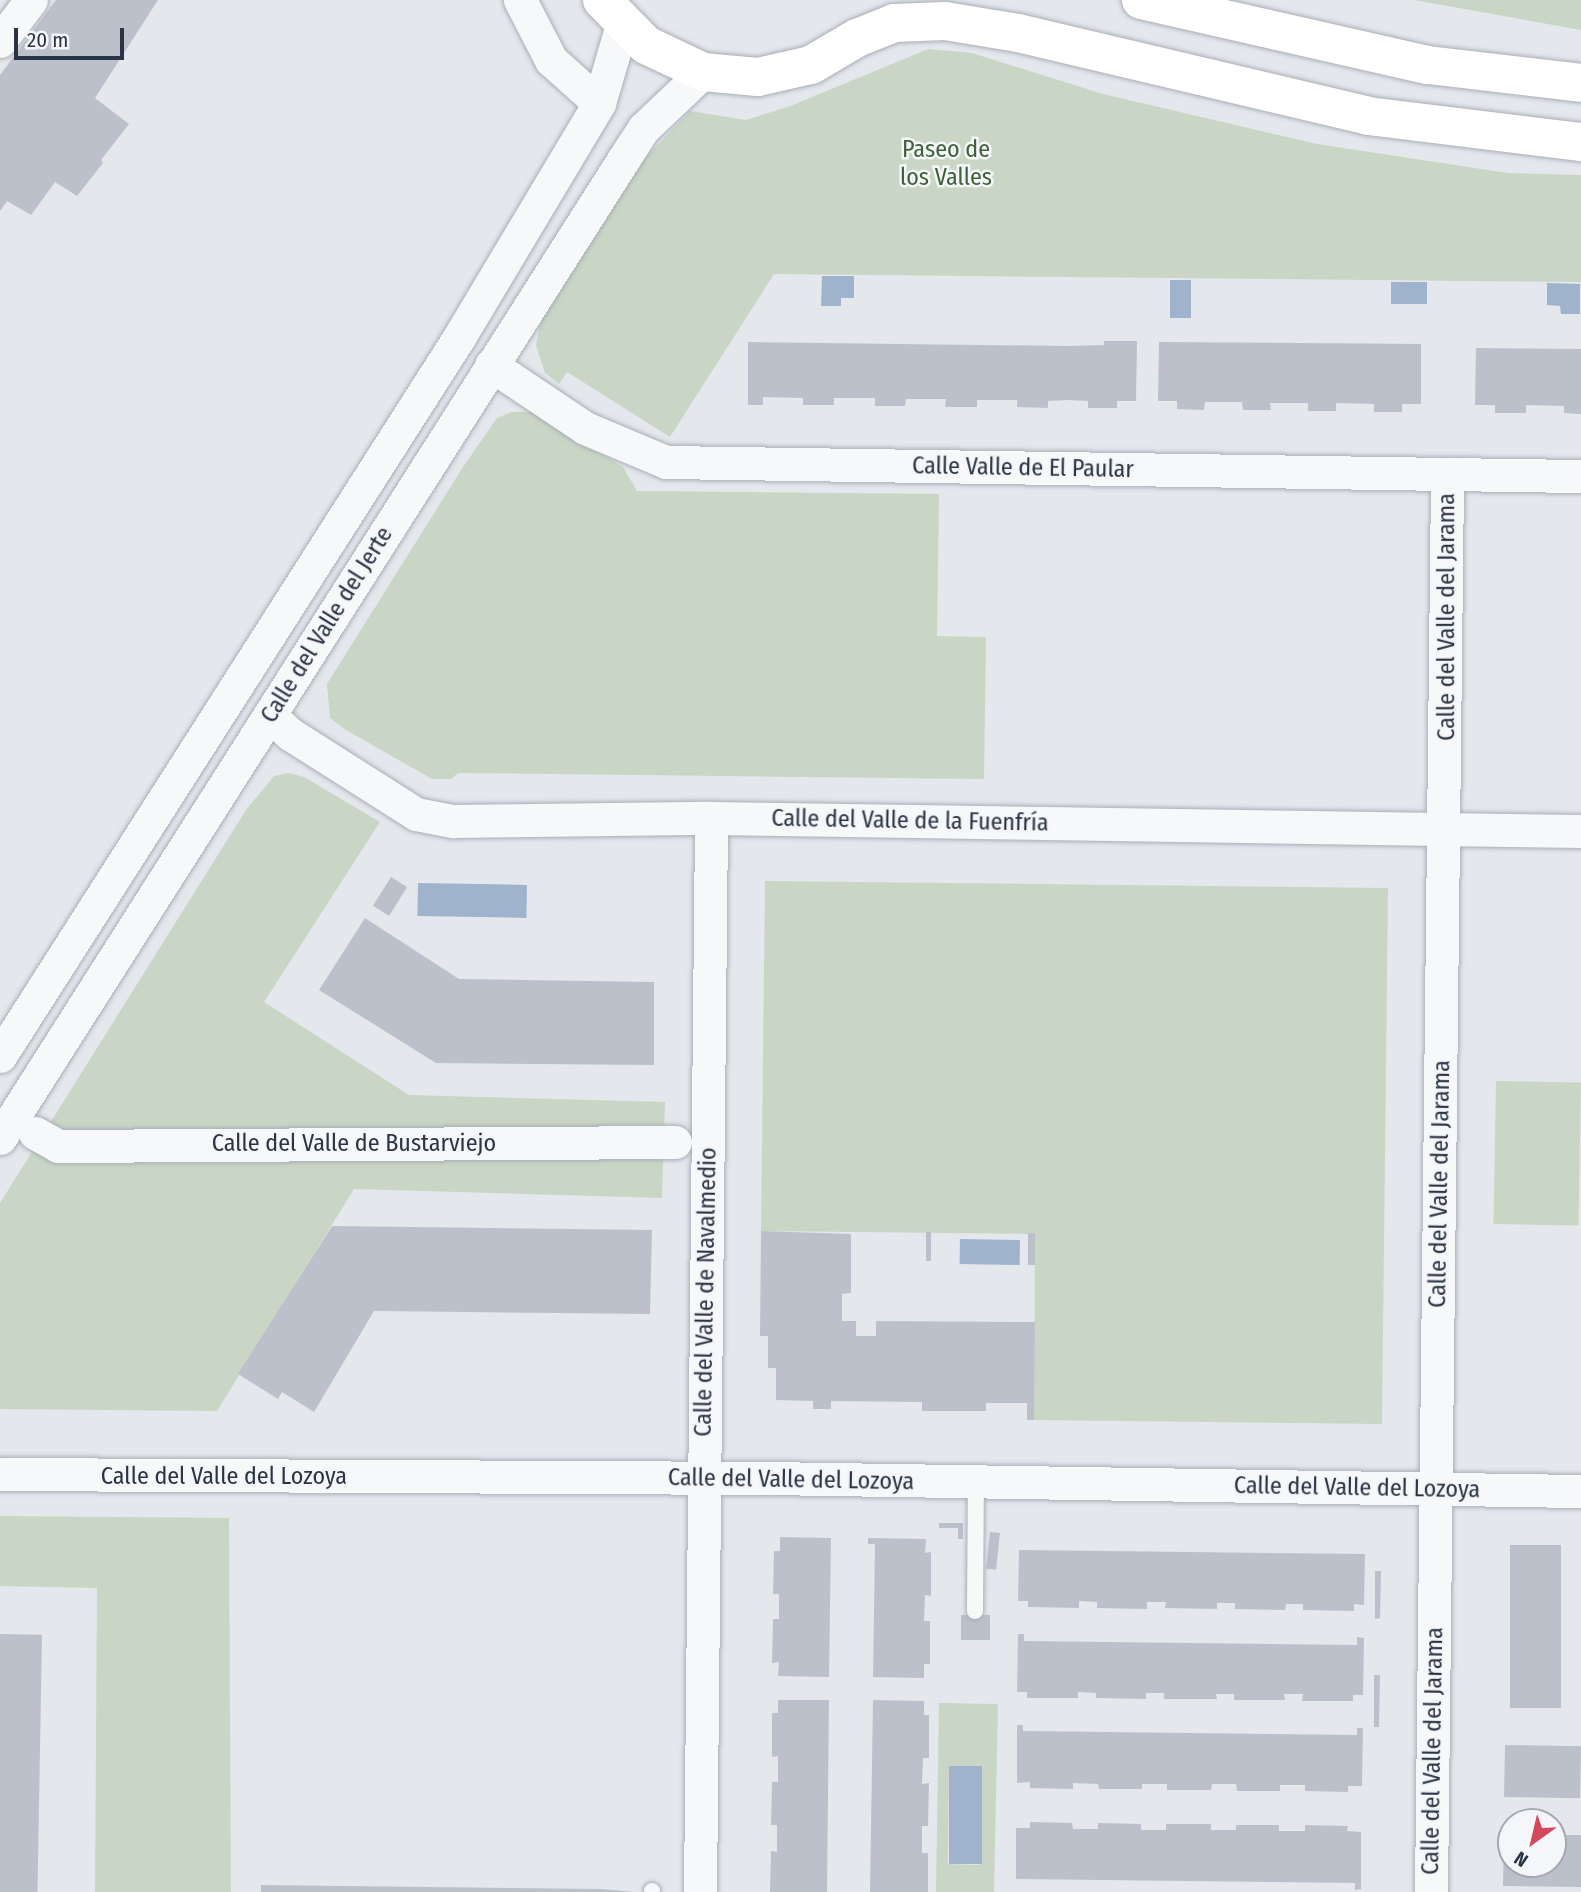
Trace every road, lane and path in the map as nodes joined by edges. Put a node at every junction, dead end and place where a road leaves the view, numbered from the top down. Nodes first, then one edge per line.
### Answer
1 (31, 0) edge
2 (520, 0) edge
3 (890, 0) edge
4 (1141, 0) edge
5 (612, 12) edge
6 (857, 38) junction
7 (0, 41) edge
8 (703, 72) junction
9 (1581, 83) edge
10 (599, 103) junction
11 (1581, 142) edge
12 (491, 365) junction
13 (1447, 475) junction
14 (1581, 476) edge
15 (270, 715) junction
16 (711, 818) junction
17 (1446, 827) junction
18 (1581, 831) edge
19 (0, 1056) edge
20 (36, 1133) dead end
21 (0, 1138) edge
22 (675, 1142) dead end
23 (0, 1474) edge
24 (704, 1478) junction
25 (976, 1482) junction
26 (1436, 1490) junction
27 (1581, 1491) edge
28 (975, 1611) dead end
29 (699, 1892) edge
30 (1432, 1892) edge

1 - 7 street
2 - 10 street
3 - 6 main road
4 - 9 main road
5 - 8 main road
5 - 10 street, Calle del Valle del Jerte
6 - 8 main road
6 - 11 main road
8 - 12 street, Calle del Valle del Jerte
10 - 19 street, Calle del Valle del Jerte
12 - 13 street, Calle Valle de El Paular
12 - 15 street, Calle del Valle del Jerte
13 - 14 street, Calle Valle de El Paular
13 - 17 street, Calle del Valle del Jarama
15 - 16 street, Calle del Valle de la Fuenfría
15 - 21 street, Calle del Valle del Jerte
16 - 17 street, Calle del Valle de la Fuenfría
16 - 24 street, Calle del Valle de Navalmedio
17 - 18 street, Calle del Valle de la Fuenfría
17 - 26 street, Calle del Valle del Jarama
20 - 22 street, Calle del Valle de Bustarviejo
23 - 24 street, Calle del Valle del Lozoya
24 - 25 street, Calle del Valle del Lozoya
24 - 29 street, Calle del Valle de Navalmedio
25 - 26 street, Calle del Valle del Lozoya
25 - 28 lane
26 - 27 street, Calle del Valle del Lozoya
26 - 30 street, Calle del Valle del Jarama

